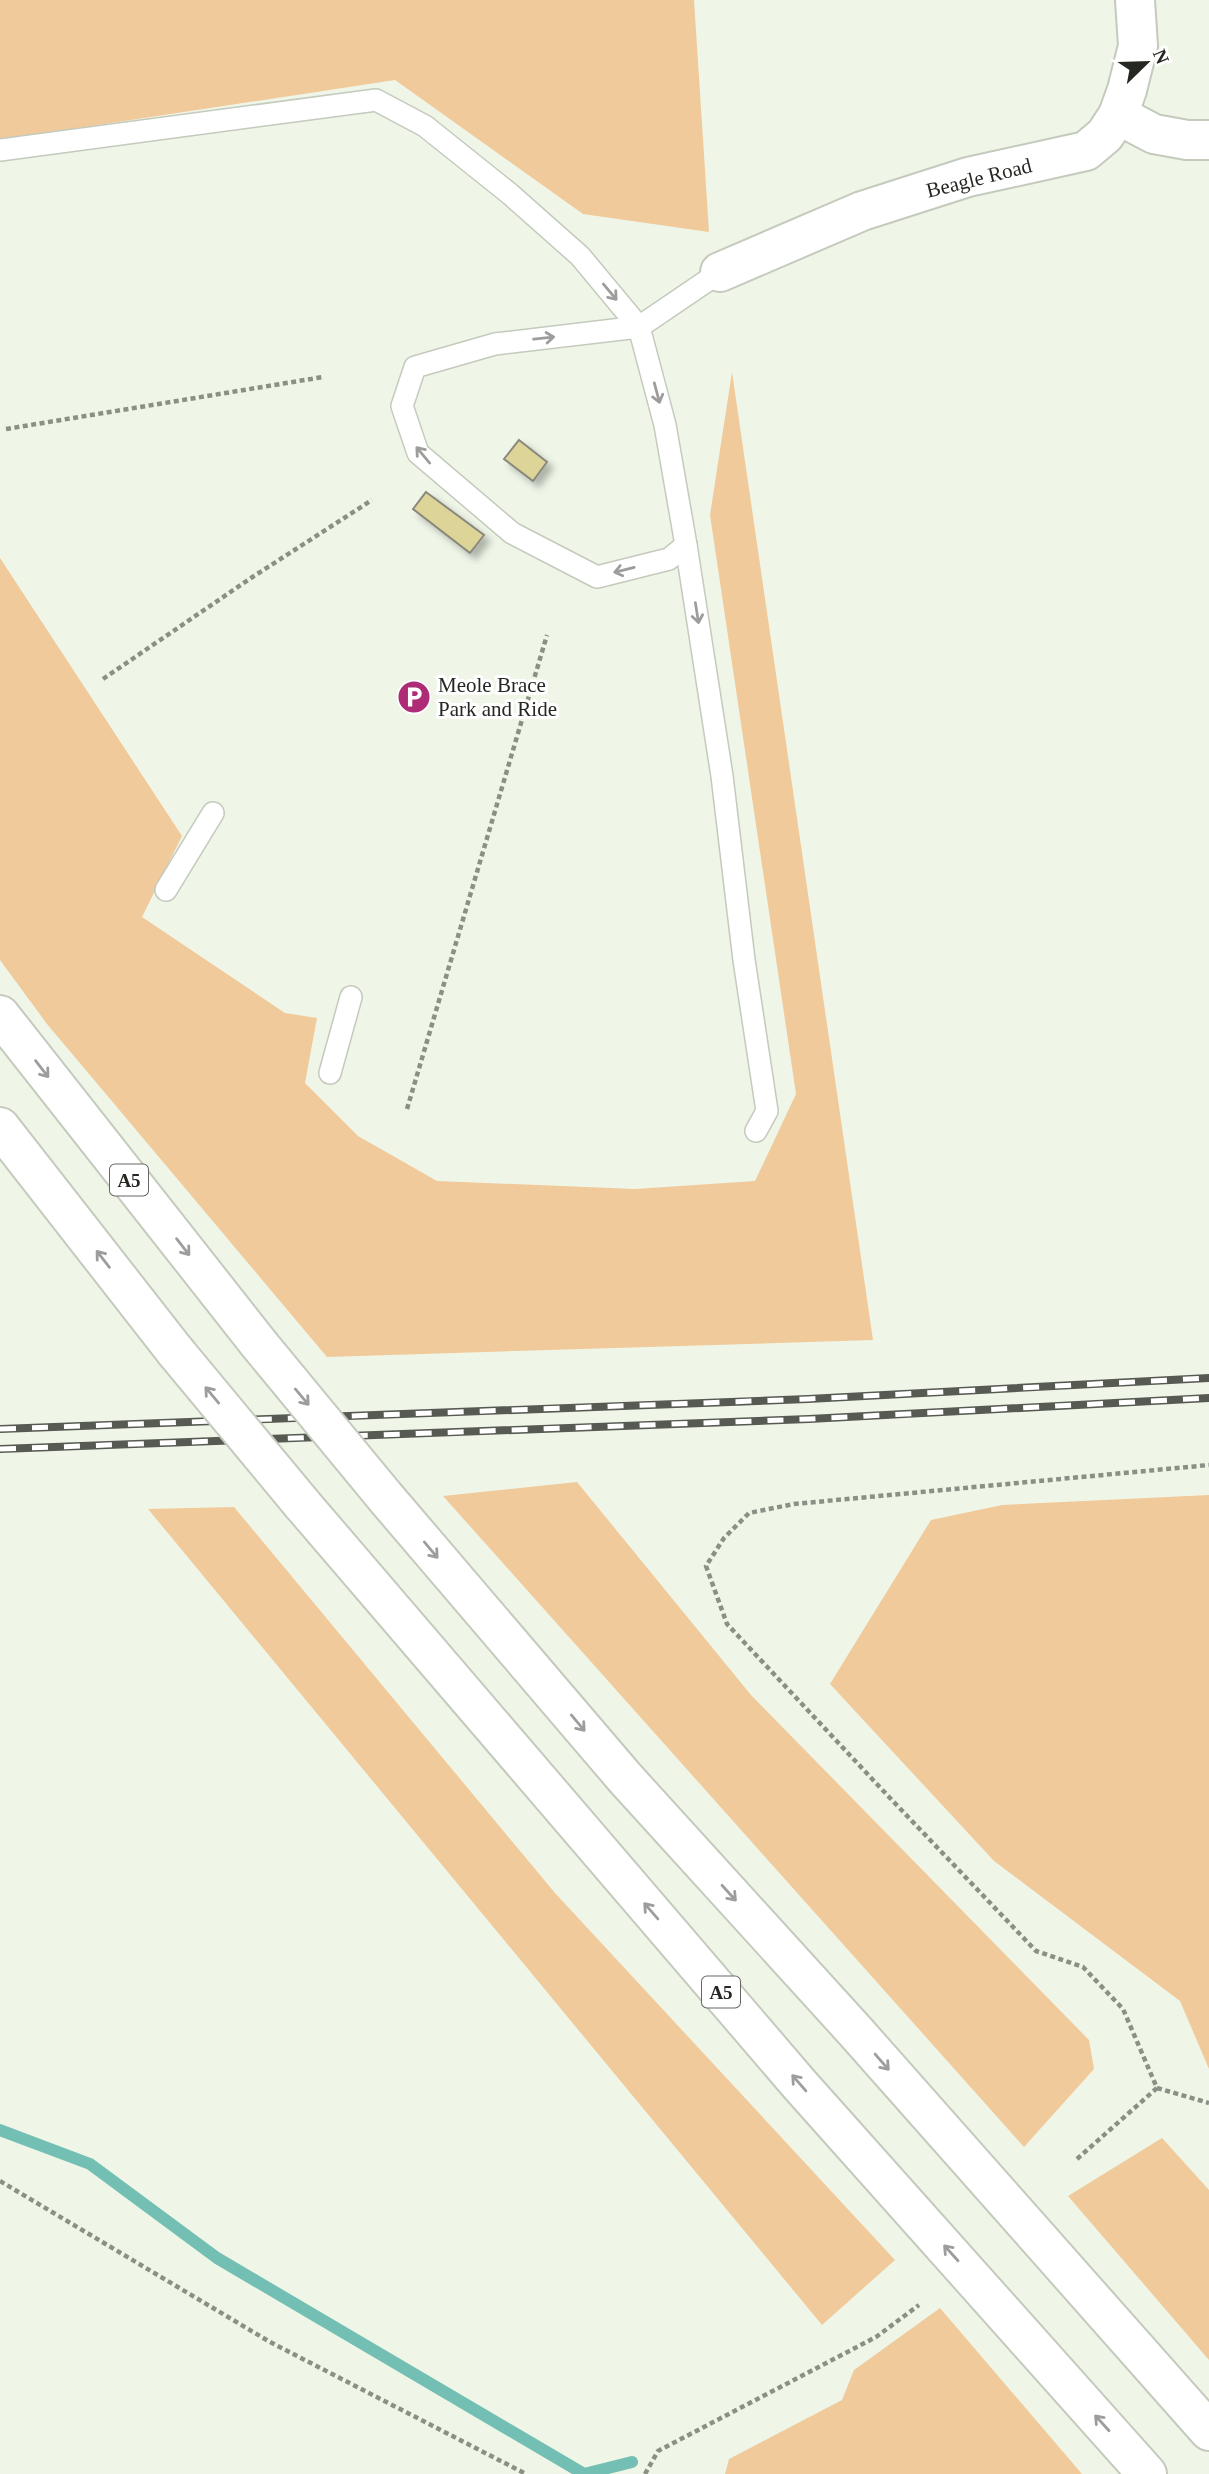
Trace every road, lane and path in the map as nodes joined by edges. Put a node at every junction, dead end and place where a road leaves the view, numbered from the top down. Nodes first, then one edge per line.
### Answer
1 (1135, 0) edge
2 (1118, 115) junction
3 (1209, 140) edge
4 (0, 150) edge
5 (720, 272) joint
6 (639, 327) junction
7 (323, 377) dead end
8 (6, 429) dead end
9 (372, 500) dead end
10 (686, 545) junction
11 (547, 635) dead end
12 (103, 679) dead end
13 (213, 813) dead end
14 (166, 890) dead end
15 (351, 997) dead end
16 (0, 1015) edge
17 (330, 1073) dead end
18 (407, 1109) dead end
19 (0, 1127) edge
20 (756, 1131) dead end
21 (1209, 1465) edge
22 (1157, 2088) junction
23 (1209, 2103) edge
24 (1077, 2159) dead end
25 (0, 2181) edge
26 (919, 2305) dead end
27 (1209, 2431) edge
28 (526, 2474) edge
29 (645, 2474) edge
30 (1147, 2474) edge

1 - 2 main road, Beagle Road
2 - 3 main road
2 - 5 main road, Beagle Road
4 -> 6 lane
5 - 6 lane
6 -> 10 lane
10 -> 6 lane
7 - 8 path
9 - 12 path
10 -> 20 lane
11 - 18 path
13 - 14 lane
15 - 17 lane
16 -> 27 main road, A5, bridge
30 -> 19 main road, A5, bridge
21 - 22 path
22 - 23 path
22 - 24 path
25 - 28 path
26 - 29 path

